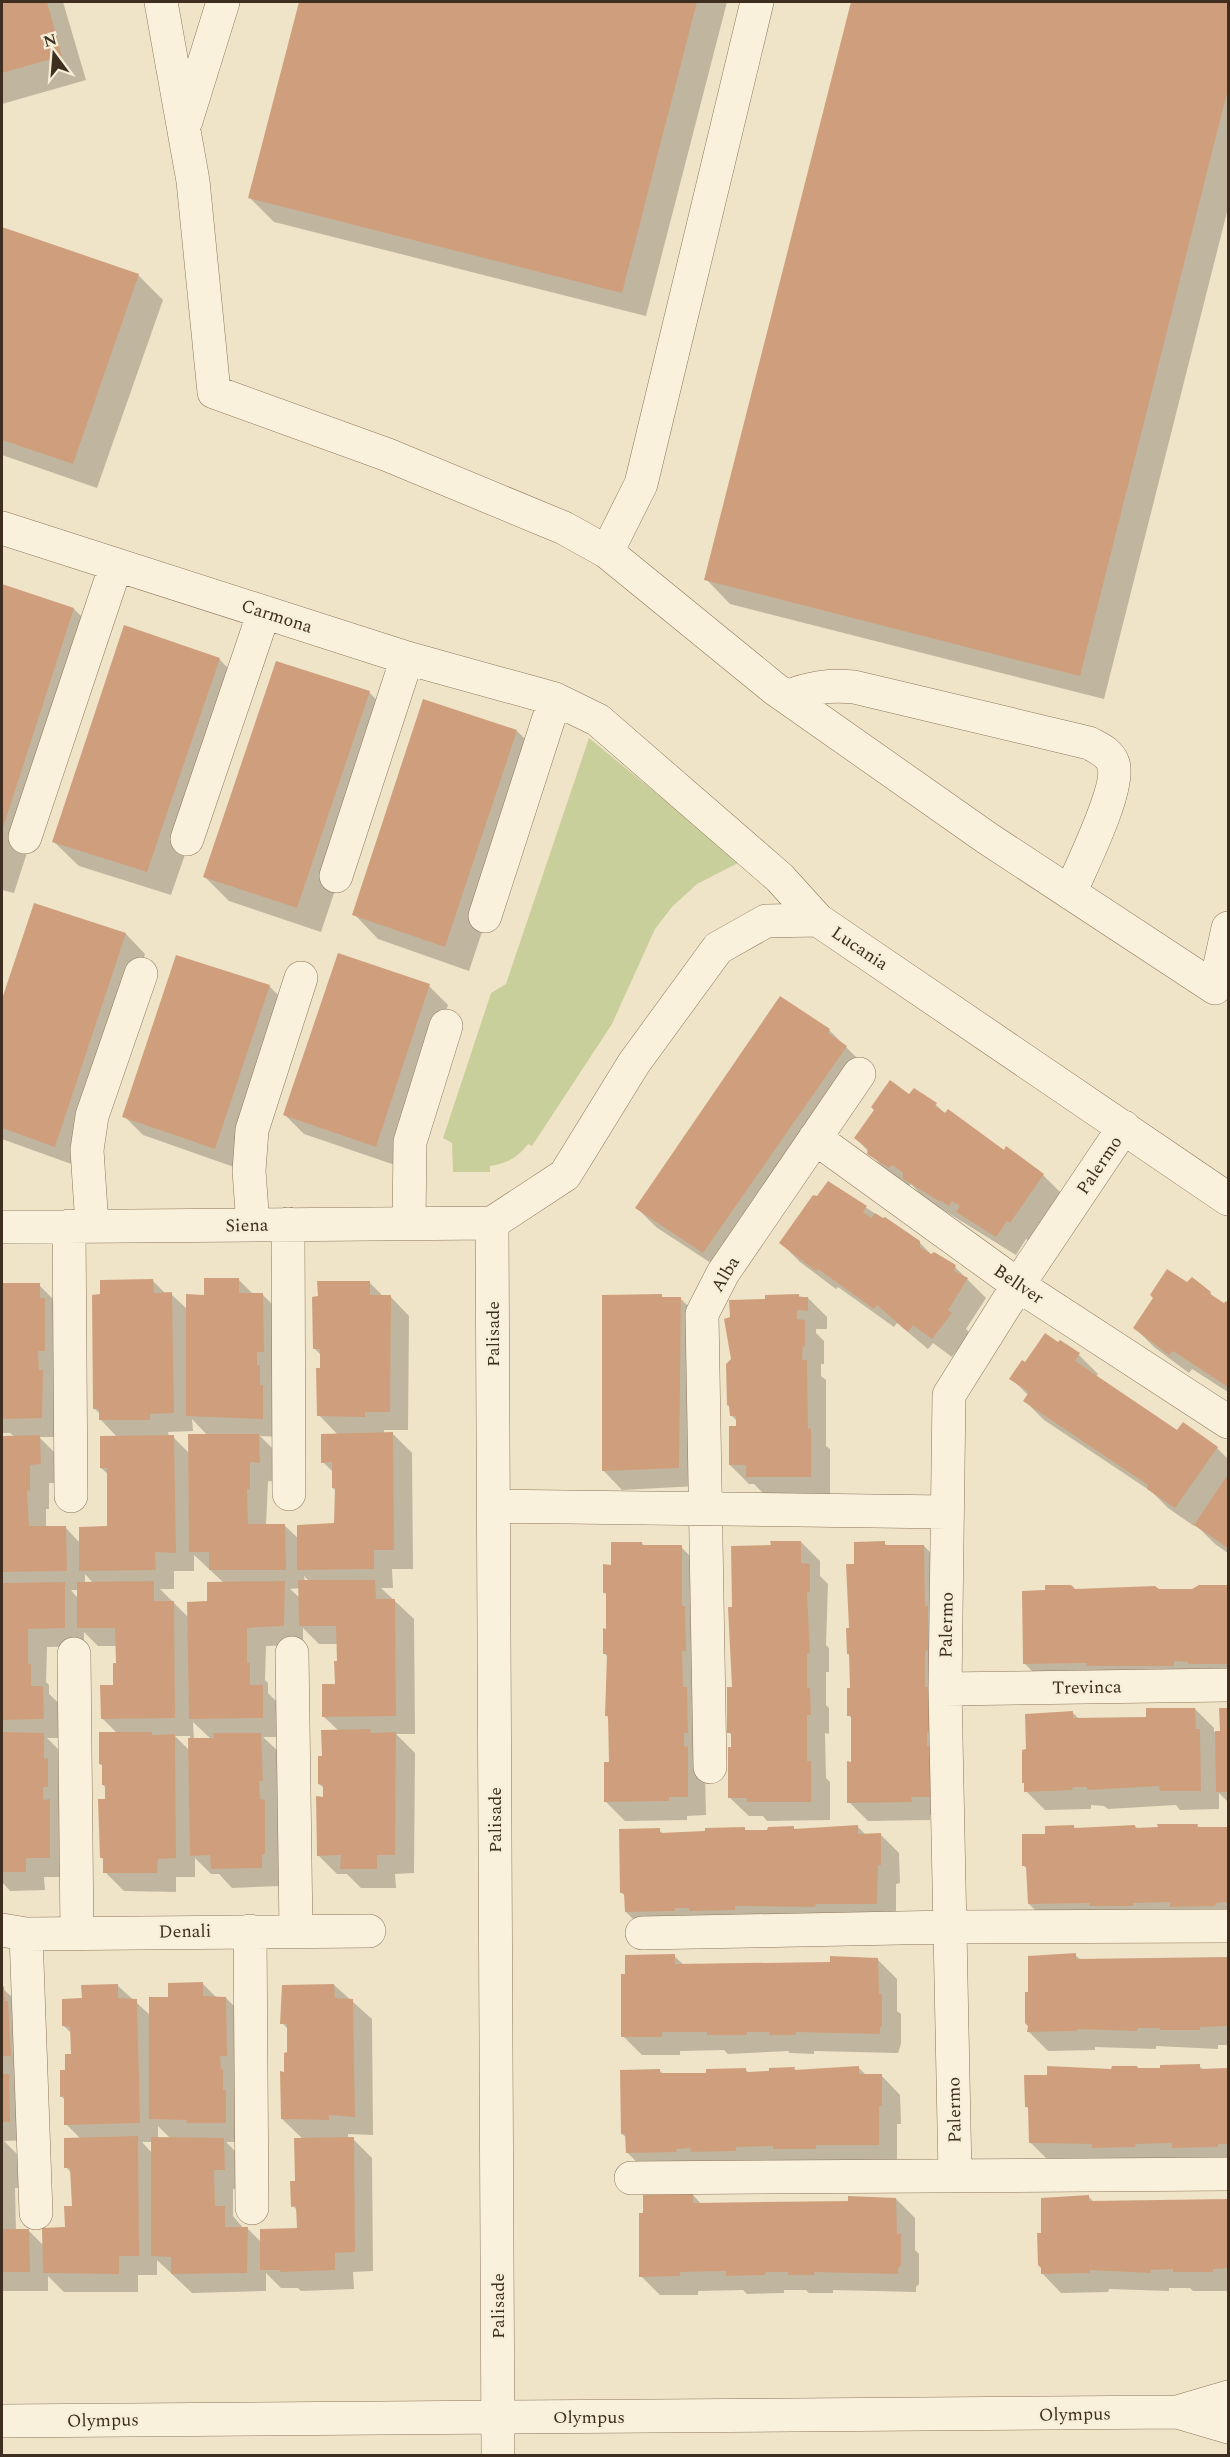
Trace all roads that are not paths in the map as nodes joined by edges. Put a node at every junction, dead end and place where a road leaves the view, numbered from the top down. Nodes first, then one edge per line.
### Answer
1 (161, 2) edge
2 (223, 2) edge
3 (757, 2) edge
4 (184, 129) junction
5 (2, 528) edge
6 (607, 552) junction
7 (116, 565) junction
8 (264, 612) junction
9 (407, 658) junction
10 (787, 697) junction
11 (555, 699) junction
12 (25, 837) dead end
13 (187, 839) dead end
14 (336, 876) dead end
15 (1070, 893) junction
16 (485, 916) dead end
17 (818, 920) junction
18 (1228, 928) edge
19 (141, 974) dead end
20 (301, 978) dead end
21 (1222, 993) edge
22 (446, 1026) dead end
23 (859, 1074) dead end
24 (1124, 1127) junction
25 (815, 1138) junction
26 (1228, 1199) edge
27 (492, 1222) junction
28 (409, 1223) junction
29 (288, 1224) junction
30 (253, 1225) junction
31 (81, 1226) junction
32 (2, 1227) edge
33 (1018, 1285) junction
34 (1228, 1422) edge
35 (289, 1494) dead end
36 (71, 1496) dead end
37 (494, 1506) junction
38 (705, 1509) junction
39 (947, 1512) junction
40 (292, 1653) dead end
41 (74, 1654) dead end
42 (1228, 1685) edge
43 (945, 1689) junction
44 (710, 1767) dead end
45 (1228, 1926) edge
46 (950, 1927) junction
47 (296, 1930) junction
48 (250, 1931) junction
49 (369, 1931) dead end
50 (14, 1932) edge
51 (77, 1933) junction
52 (642, 1933) dead end
53 (955, 2174) junction
54 (1228, 2174) edge
55 (632, 2178) dead end
56 (252, 2208) dead end
57 (36, 2213) dead end
58 (1228, 2397) edge
59 (1177, 2412) junction
60 (498, 2417) junction
61 (2, 2421) edge
62 (1228, 2427) edge
63 (498, 2456) edge

1 - 4 street
2 - 4 street
3 - 6 street
4 - 6 street
5 - 7 street, Carmona
6 - 10 street
7 - 8 street, Carmona
7 - 12 street
8 - 9 street, Carmona
8 - 13 street
9 - 11 street, Carmona
9 - 14 street
10 - 15 street
10 - 15 street
11 - 16 street
11 - 17 street, Carmona
15 - 21 street
17 - 24 street, Lucania
17 - 27 street, Lucania
18 - 21 street
19 - 31 street
20 - 30 street
22 - 28 street
23 - 25 street, Alba
24 - 26 street, Lucania
24 - 33 street, Palermo
25 - 33 street, Bellver
25 - 38 street, Alba
27 - 28 street, Siena
27 - 37 street, Palisade
28 - 29 street, Siena
29 - 30 street, Siena
29 - 35 street
30 - 31 street, Siena
31 - 32 street, Siena
31 - 36 street
33 - 34 street, Bellver
33 - 39 street, Palermo
37 - 38 street
37 - 60 street, Palisade
38 - 39 street
38 - 44 street, Alba
39 - 43 street, Palermo
40 - 47 street
41 - 51 street
42 - 43 street, Trevinca
43 - 46 street, Palermo
45 - 46 street
46 - 52 street
46 - 53 street, Palermo
47 - 48 street, Denali
47 - 49 street, Denali
48 - 51 street, Denali
48 - 56 street
50 - 51 street, Denali
50 - 57 street
53 - 54 street
53 - 55 street
58 - 59 street, Olympus
59 - 60 street, Olympus
59 - 62 street, Olympus
60 - 61 street, Olympus
60 - 63 street, Palisade

